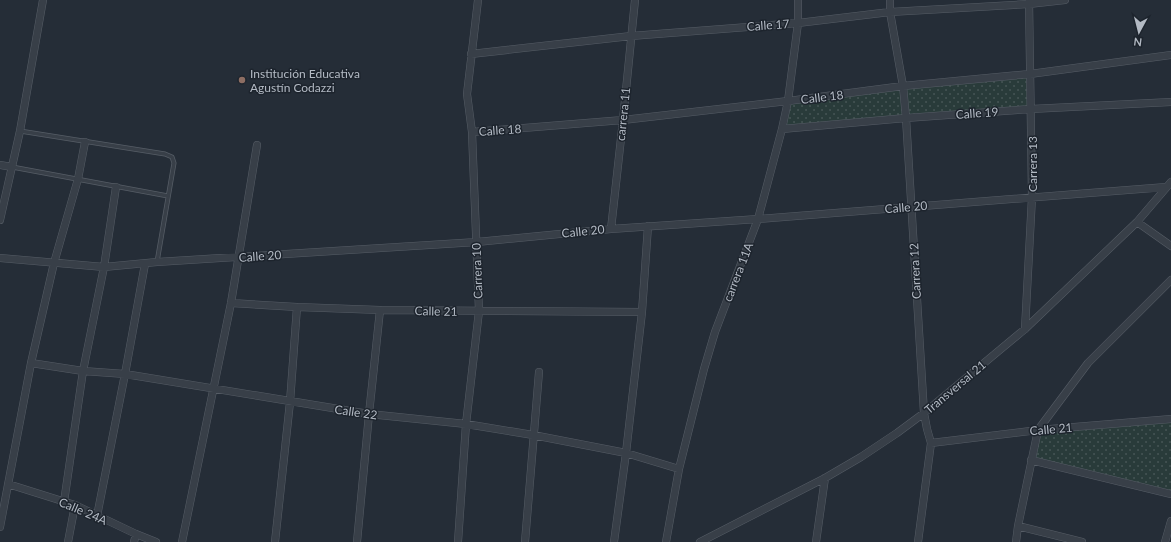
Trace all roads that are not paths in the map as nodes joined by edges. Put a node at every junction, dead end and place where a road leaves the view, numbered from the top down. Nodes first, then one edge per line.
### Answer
1 (43, 0) edge
2 (478, 0) edge
3 (635, 0) edge
4 (798, 0) edge
5 (890, 0) edge
6 (1065, 0) edge
7 (1029, 2) edge
8 (890, 12) junction
9 (798, 23) junction
10 (631, 36) junction
11 (471, 54) junction
12 (1171, 55) edge
13 (1030, 74) junction
14 (903, 86) junction
15 (788, 101) junction
16 (1171, 102) edge
17 (1031, 109) junction
18 (906, 118) junction
19 (623, 120) junction
20 (782, 129) junction
21 (20, 131) junction
22 (472, 132) junction
23 (85, 142) junction
24 (257, 146) dead end
25 (0, 165) edge
26 (12, 167) junction
27 (78, 179) junction
28 (1169, 184) edge
29 (116, 187) junction
30 (168, 196) junction
31 (1032, 196) junction
32 (912, 207) junction
33 (758, 219) junction
34 (0, 220) edge
35 (1137, 222) junction
36 (648, 226) junction
37 (611, 229) junction
38 (477, 242) junction
39 (1171, 246) edge
40 (0, 258) edge
41 (238, 258) junction
42 (158, 262) junction
43 (54, 263) junction
44 (145, 264) junction
45 (104, 267) junction
46 (1171, 280) edge
47 (231, 303) junction
48 (297, 307) junction
49 (380, 310) junction
50 (479, 312) junction
51 (642, 312) junction
52 (1025, 328) junction
53 (31, 363) junction
54 (83, 371) junction
55 (539, 372) dead end
56 (125, 374) junction
57 (214, 389) junction
58 (290, 402) junction
59 (924, 413) junction
60 (369, 414) junction
61 (1171, 420) edge
62 (466, 424) junction
63 (1038, 430) junction
64 (533, 435) junction
65 (931, 443) junction
66 (626, 454) junction
67 (1031, 460) junction
68 (679, 469) junction
69 (825, 478) junction
70 (8, 484) junction
71 (1171, 494) edge
72 (64, 502) junction
73 (75, 505) junction
74 (98, 516) junction
75 (1171, 521) edge
76 (1018, 526) junction
77 (0, 527) edge
78 (136, 534) junction
79 (68, 542) edge
80 (134, 542) edge
81 (156, 542) edge
82 (182, 542) edge
83 (275, 542) edge
84 (357, 542) edge
85 (458, 542) edge
86 (525, 542) edge
87 (614, 542) edge
88 (666, 542) edge
89 (700, 542) edge
90 (816, 542) edge
91 (918, 542) edge
92 (1016, 542) edge
93 (1082, 542) edge
94 (1165, 542) edge

1 - 21 street
2 - 11 street, Carrera 10
3 - 10 street, carrera 11
4 - 9 street, carrera 11A
5 - 8 street, Carrera 12
6 - 7 street, Calle 17
7 - 8 street, Calle 17
7 - 13 street, Carrera 13
8 - 9 street, Calle 17
8 - 14 street, Carrera 12
9 - 10 street, Calle 17
9 - 15 street, carrera 11A
10 - 11 street, Calle 17
10 - 19 street, carrera 11
11 - 22 street, Carrera 10
12 - 13 street, Calle 18
13 - 14 street, Calle 18
13 - 17 street, Carrera 13
14 - 15 street, Calle 18
14 - 18 street, Carrera 12
15 - 19 street, Calle 18
15 - 20 street, carrera 11A
16 - 17 street, Calle 19
17 - 18 street, Calle 19
17 - 31 street, Carrera 13
18 - 20 street, Calle 19
18 - 32 street, Carrera 12
19 - 22 street, Calle 18
19 - 37 street, carrera 11
20 - 33 street, carrera 11A
21 - 23 lane
21 - 26 street
22 - 38 street, Carrera 10
23 - 27 street
23 - 30 lane
24 - 41 street
25 - 26 street
26 - 27 lane
26 - 34 street
27 - 29 lane
27 - 43 street
28 - 31 street, Calle 20
28 - 35 street, Transversal 21
29 - 30 lane
29 - 45 street
30 - 42 lane
31 - 32 street, Calle 20
31 - 52 street, Carrera 13
32 - 33 street, Calle 20
32 - 59 street, Carrera 12
33 - 36 street, Calle 20
33 - 68 street, carrera 11A
35 - 39 street
35 - 52 street, Transversal 21
36 - 37 street, Calle 20
36 - 51 street
37 - 38 street, Calle 20
38 - 41 street, Calle 20
38 - 50 street, Carrera 10
40 - 43 street, Calle 20
41 - 42 street, Calle 20
41 - 47 street
42 - 44 street, Calle 20
43 - 45 street, Calle 20
43 - 53 street
44 - 45 street, Calle 20
44 - 56 street
45 - 54 street
46 - 63 street
47 - 48 street, Calle 21
47 - 57 street
48 - 49 street, Calle 21
48 - 58 street
49 - 50 street, Calle 21
49 - 60 street
50 - 51 street, Calle 21
50 - 62 street, Carrera 10
51 - 66 street
52 - 59 street, Transversal 21
53 - 54 street, Calle 22
53 - 70 street
54 - 56 street, Calle 22
54 - 72 street
55 - 64 street
56 - 57 street, Calle 22
56 - 74 street
57 - 58 street, Calle 22
57 - 82 street
58 - 60 street, Calle 22
58 - 83 street
59 - 65 street, Carrera 12
59 - 69 street, Transversal 21
60 - 62 street, Calle 22
60 - 84 street
61 - 63 street, Calle 21
62 - 64 street, Calle 22
62 - 85 street, Carrera 10
63 - 65 street, Calle 21
63 - 67 street
64 - 66 street, Calle 22
64 - 86 street
65 - 91 street, Carrera 12
66 - 68 street, Calle 22
66 - 87 street
67 - 71 street
67 - 76 street
68 - 88 street, carrera 11A
69 - 89 street, Transversal 21
69 - 90 street
70 - 72 street, Calle 24A
70 - 77 street
72 - 73 street, Calle 24A
73 - 74 street, Calle 24A
73 - 79 street
74 - 78 street, Calle 24A
75 - 94 street
76 - 92 street
76 - 93 street
78 - 80 street
78 - 81 street, Calle 24A

